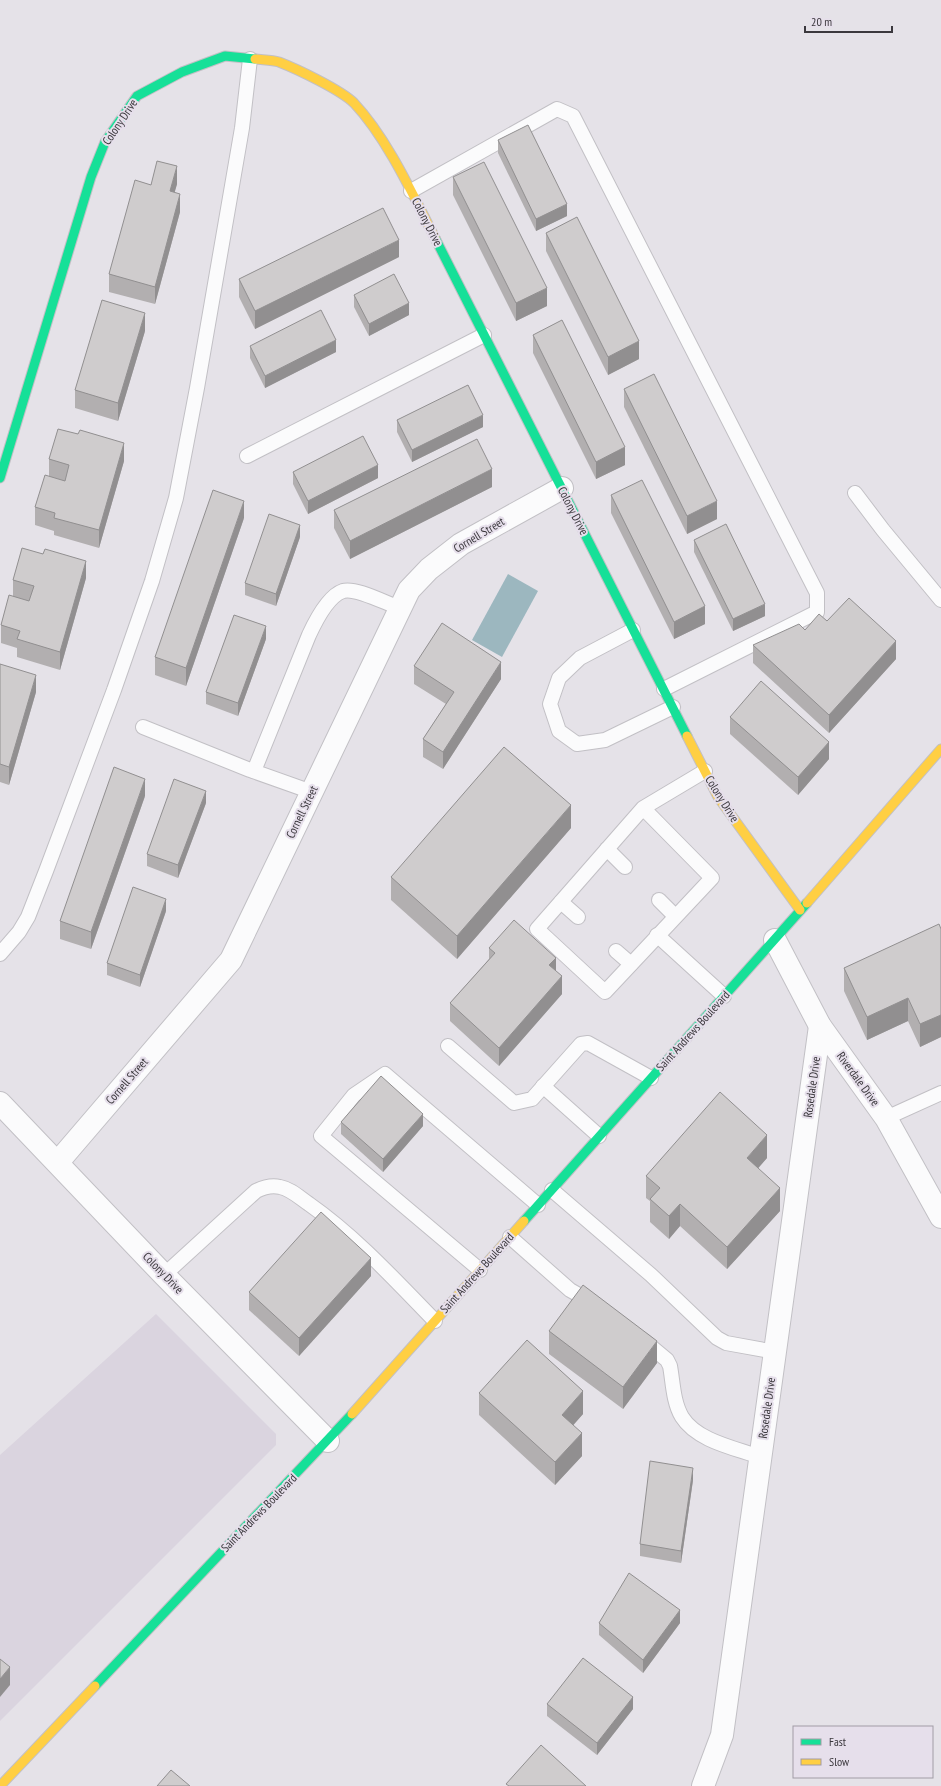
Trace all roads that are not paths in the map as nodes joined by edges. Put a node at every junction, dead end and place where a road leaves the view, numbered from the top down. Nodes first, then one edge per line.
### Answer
1 (250, 59) junction
2 (411, 191) junction
3 (484, 335) junction
4 (247, 456) dead end
5 (0, 478) edge
6 (562, 488) junction
7 (855, 493) dead end
8 (941, 600) edge
9 (400, 608) junction
10 (633, 630) junction
11 (664, 689) junction
12 (673, 707) junction
13 (143, 727) dead end
14 (941, 749) edge
15 (254, 771) junction
16 (705, 771) junction
17 (312, 792) junction
18 (643, 808) junction
19 (607, 849) junction
20 (625, 867) dead end
21 (659, 900) dead end
22 (561, 902) junction
23 (800, 910) junction
24 (675, 916) junction
25 (578, 917) dead end
26 (657, 935) junction
27 (775, 940) junction
28 (616, 951) dead end
29 (0, 954) edge
30 (631, 964) junction
31 (724, 996) junction
32 (820, 1026) junction
33 (448, 1046) dead end
34 (651, 1078) junction
35 (543, 1086) junction
36 (941, 1093) edge
37 (0, 1103) edge
38 (886, 1118) junction
39 (599, 1136) junction
40 (58, 1162) junction
41 (552, 1190) junction
42 (538, 1205) junction
43 (941, 1217) edge
44 (510, 1236) junction
45 (480, 1270) junction
46 (164, 1275) junction
47 (604, 1309) edge
48 (435, 1321) junction
49 (632, 1331) edge
50 (775, 1352) junction
51 (328, 1441) junction
52 (760, 1457) junction
53 (0, 1786) edge
54 (703, 1786) edge

1 - 2 street, Colony Drive
1 - 5 street, Colony Drive
1 - 29 lane
2 - 3 street, Colony Drive
2 - 11 lane
3 - 4 lane
3 - 6 street, Colony Drive
6 - 9 street, Cornell Street
6 - 10 street, Colony Drive
7 - 8 lane
9 - 15 lane
9 - 17 street, Cornell Street
10 - 11 street, Colony Drive
10 - 12 lane
11 - 12 street, Colony Drive
12 - 16 street, Colony Drive
13 - 15 lane
14 - 23 street, Saint Andrews Boulevard
15 - 17 lane
16 - 18 lane
16 - 23 street, Colony Drive
17 - 40 street, Cornell Street
18 - 19 lane
18 - 24 lane
19 - 20 lane
19 - 22 lane
21 - 24 lane
22 - 25 lane
22 - 30 lane
23 - 27 street, Saint Andrews Boulevard
24 - 26 lane
26 - 30 lane
26 - 31 lane
27 - 31 street, Saint Andrews Boulevard
27 - 32 street, Riverdale Drive
28 - 30 lane
31 - 34 street, Saint Andrews Boulevard
32 - 38 street, Riverdale Drive
32 - 50 street, Rosedale Drive
33 - 35 lane
34 - 35 lane
34 - 39 street, Saint Andrews Boulevard
35 - 39 lane
36 - 38 lane
37 - 40 street, Colony Drive
38 - 43 street, Riverdale Drive
39 - 41 street, Saint Andrews Boulevard
40 - 46 street, Colony Drive
41 - 42 street, Saint Andrews Boulevard
41 - 50 lane
42 - 44 street, Saint Andrews Boulevard
42 - 45 lane
44 - 45 street, Saint Andrews Boulevard
44 - 47 lane
45 - 48 street, Saint Andrews Boulevard
46 - 48 lane
46 - 51 street, Colony Drive
48 - 51 street, Saint Andrews Boulevard
49 - 52 lane
50 - 52 street, Rosedale Drive
51 - 53 street, Saint Andrews Boulevard
52 - 54 street, Rosedale Drive

